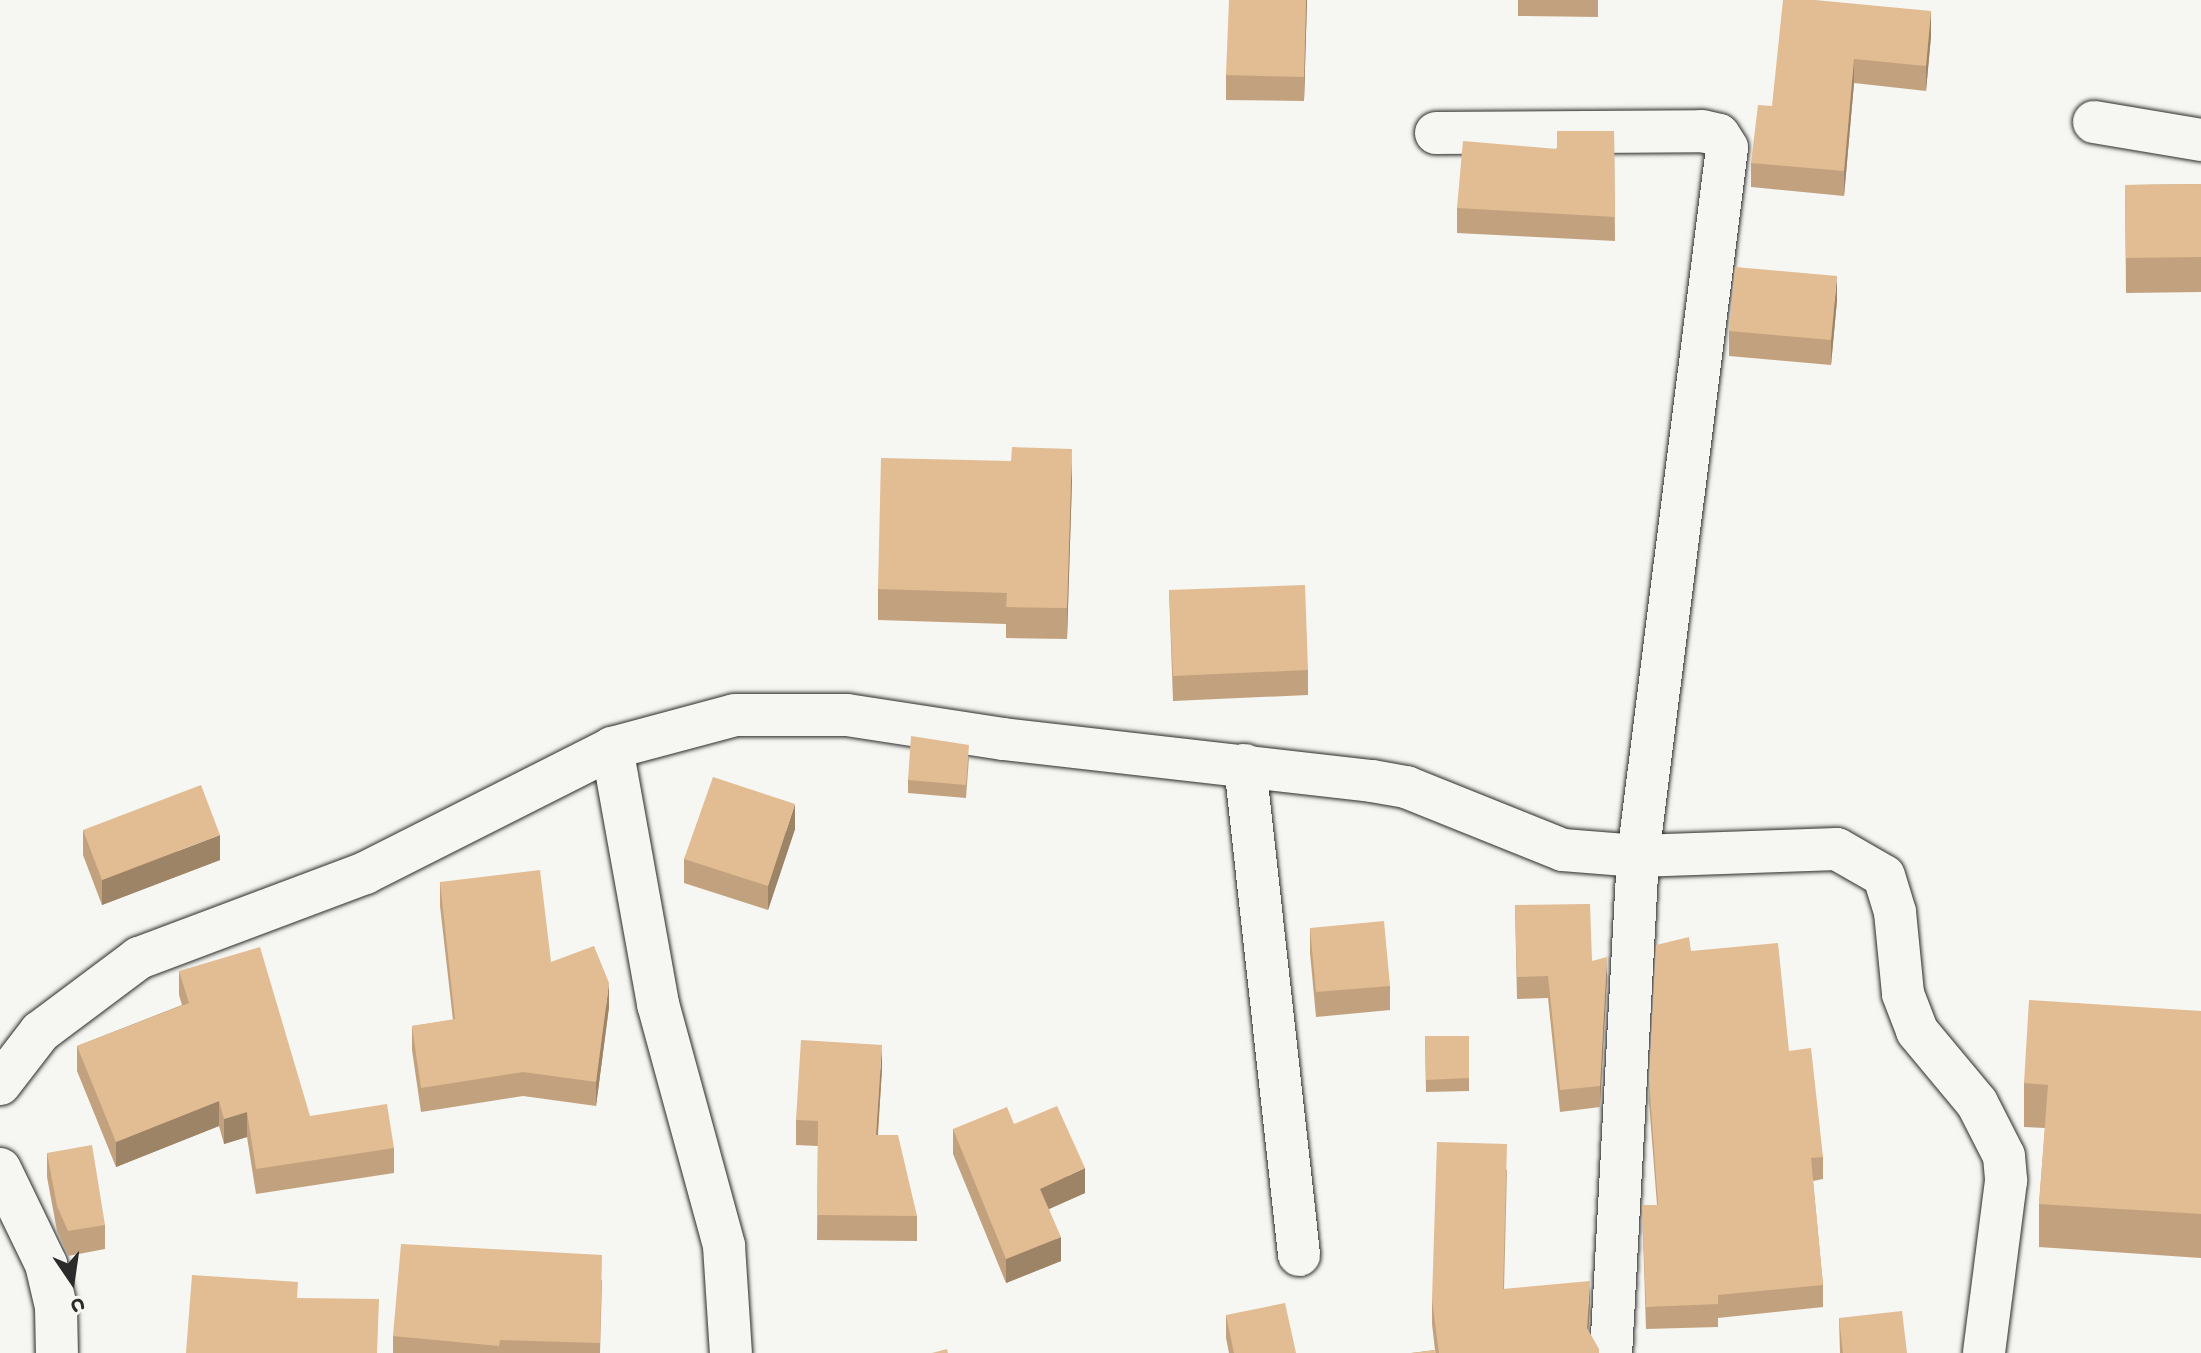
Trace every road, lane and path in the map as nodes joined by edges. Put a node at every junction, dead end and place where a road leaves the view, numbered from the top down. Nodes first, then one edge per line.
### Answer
1 (2094, 122) dead end
2 (1436, 133) dead end
3 (2201, 140) edge
4 (612, 748) junction
5 (1245, 765) junction
6 (1638, 856) junction
7 (0, 1084) edge
8 (0, 1169) edge
9 (1299, 1255) dead end
10 (57, 1353) edge
11 (731, 1353) edge
12 (1611, 1353) edge
13 (1984, 1353) edge

1 - 3 street
2 - 6 street
4 - 5 street
4 - 7 street
4 - 11 street
5 - 6 street
5 - 9 street
6 - 12 street
6 - 13 street
8 - 10 street

